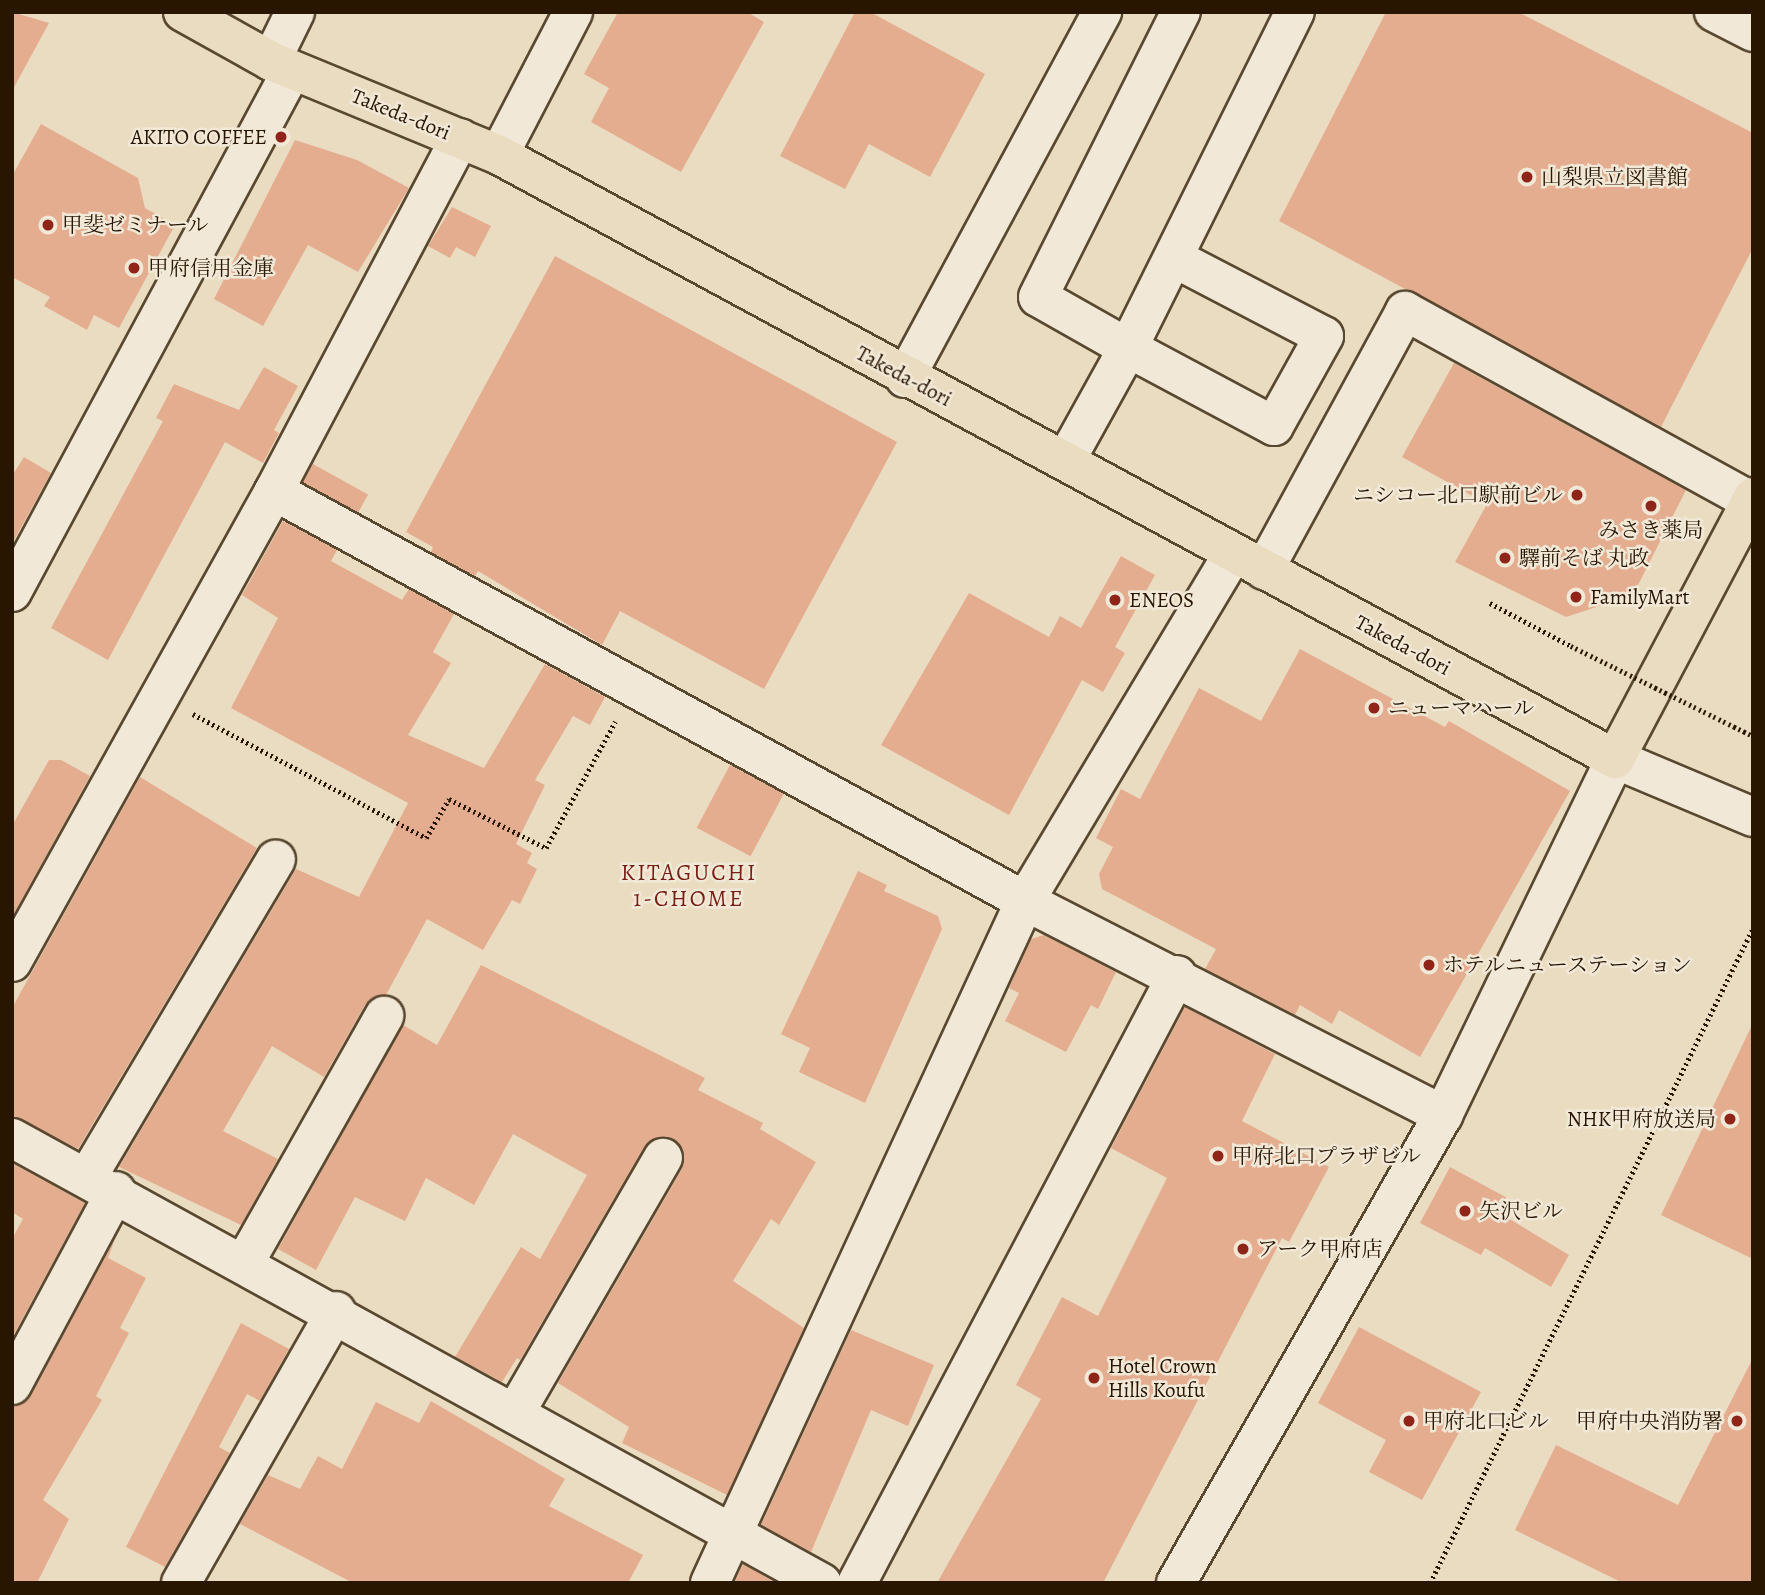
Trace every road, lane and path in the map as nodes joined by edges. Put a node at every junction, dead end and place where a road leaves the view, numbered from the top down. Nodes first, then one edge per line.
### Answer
1 (183, 12) edge
2 (295, 12) edge
3 (573, 12) edge
4 (1102, 12) edge
5 (1181, 12) edge
6 (1295, 12) edge
7 (1714, 12) edge
8 (1753, 32) edge
9 (281, 65) junction
10 (460, 138) junction
11 (499, 155) junction
12 (1174, 258) junction
13 (1128, 348) junction
14 (905, 378) junction
15 (1067, 458) junction
16 (274, 491) junction
17 (1752, 499) edge
18 (1249, 562) junction
19 (12, 592) edge
20 (1490, 603) dead end
21 (634, 687) junction
22 (158, 695) junction
23 (1753, 736) edge
24 (1615, 760) junction
25 (1753, 817) edge
26 (276, 860) dead end
27 (1025, 901) junction
28 (1753, 928) edge
29 (12, 962) edge
30 (1177, 975) junction
31 (384, 1016) dead end
32 (1443, 1115) junction
33 (12, 1138) edge
34 (663, 1158) dead end
35 (102, 1184) junction
36 (245, 1262) junction
37 (336, 1311) junction
38 (12, 1385) edge
39 (515, 1413) junction
40 (735, 1538) junction
41 (181, 1583) edge
42 (710, 1583) edge
43 (822, 1583) edge
44 (858, 1583) edge
45 (1176, 1583) edge
46 (1430, 1583) edge

1 - 9 main road, Takeda-dori
2 - 9 street
3 - 11 street
4 - 14 street
5 - 13 street
6 - 12 street
7 - 8 street
9 - 10 main road, Takeda-dori
9 - 19 street
10 - 11 main road, Takeda-dori
10 - 16 street
11 - 14 main road, Takeda-dori
12 - 13 street
12 - 13 street
13 - 15 street
14 - 15 main road, Takeda-dori
15 - 18 main road, Takeda-dori
16 - 21 street
16 - 22 street
17 - 18 street
17 - 24 main road
18 - 24 main road, Takeda-dori
18 - 27 street
20 - 23 path, bridge
21 - 22 path
21 - 27 street
22 - 29 street
24 - 25 street
24 - 32 street
26 - 35 street
27 - 30 street
27 - 40 street
28 - 46 path
30 - 32 street
30 - 44 street
31 - 36 street
32 - 45 street
33 - 35 street
34 - 39 street
35 - 36 street
35 - 38 street
36 - 37 street
37 - 39 street
37 - 41 street
39 - 40 street
40 - 42 street
40 - 43 street

